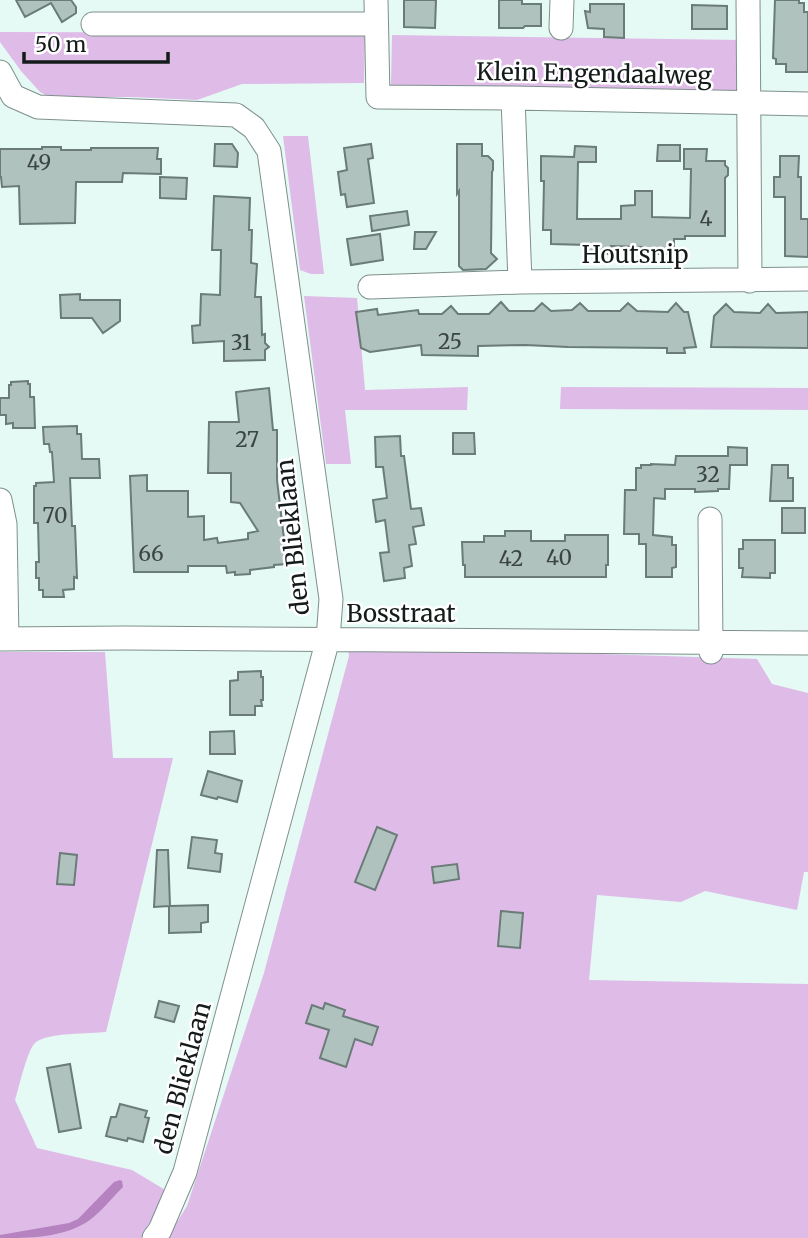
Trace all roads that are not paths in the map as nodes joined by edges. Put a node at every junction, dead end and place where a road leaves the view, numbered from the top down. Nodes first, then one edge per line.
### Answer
1 (376, 0) edge
2 (562, 0) edge
3 (748, 0) edge
4 (93, 24) dead end
5 (375, 24) junction
6 (561, 28) dead end
7 (0, 72) edge
8 (513, 98) junction
9 (6, 99) edge
10 (749, 103) junction
11 (808, 104) edge
12 (808, 279) edge
13 (750, 281) junction
14 (520, 282) junction
15 (370, 287) dead end
16 (0, 500) edge
17 (710, 519) dead end
18 (4, 639) edge
19 (328, 639) junction
20 (808, 643) edge
21 (711, 647) junction
22 (154, 1238) edge

1 - 5 street
2 - 6 street
3 - 10 street
4 - 5 street
5 - 8 street, Klein Engendaalweg
7 - 9 street, den Blieklaan
8 - 10 street, Klein Engendaalweg
8 - 14 street
9 - 19 street, den Blieklaan
10 - 11 street, Klein Engendaalweg
10 - 13 street
12 - 13 street, Houtsnip
13 - 14 street, Houtsnip
14 - 15 street, Houtsnip
16 - 18 street, Bosstraat
17 - 21 street
18 - 19 street, Bosstraat
19 - 21 street, Bosstraat
19 - 22 street, den Blieklaan
20 - 21 street, Bosstraat

